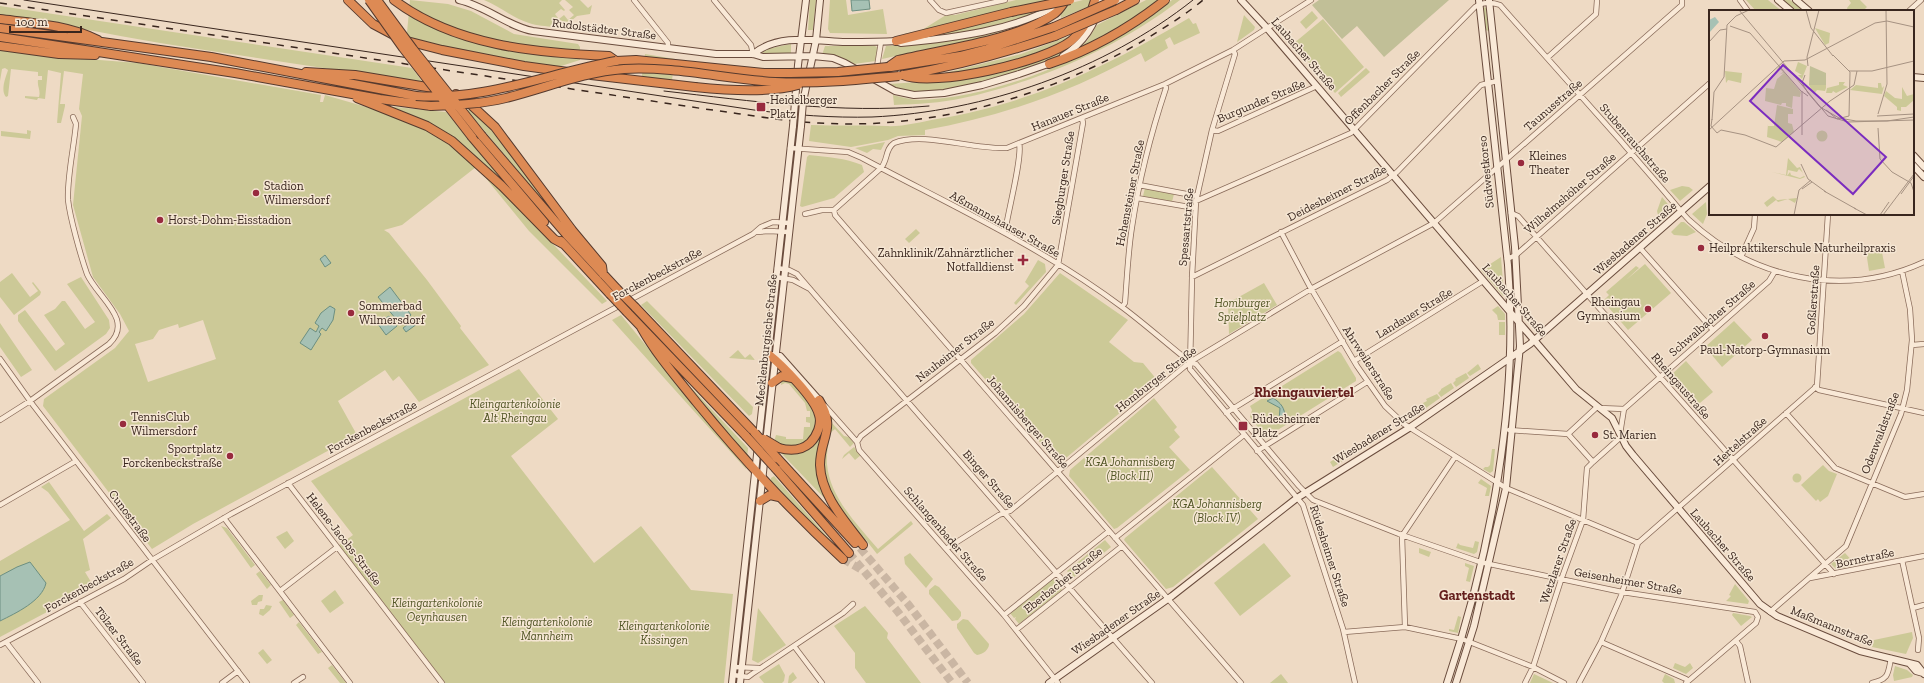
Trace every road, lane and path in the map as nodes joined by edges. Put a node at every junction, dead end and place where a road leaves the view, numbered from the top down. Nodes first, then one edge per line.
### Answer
1 (348, 0) edge
2 (369, 0) edge
3 (377, 0) edge
4 (394, 0) edge
5 (459, 0) edge
6 (634, 0) edge
7 (714, 0) edge
8 (806, 0) edge
9 (820, 0) edge
10 (930, 0) edge
11 (1005, 0) edge
12 (1066, 0) edge
13 (1070, 0) edge
14 (1095, 0) edge
15 (1101, 0) edge
16 (1115, 0) edge
17 (1135, 0) edge
18 (1166, 0) edge
19 (1241, 0) edge
20 (1311, 0) edge
21 (1597, 0) edge
22 (1682, 0) edge
23 (1740, 0) edge
24 (1778, 0) edge
25 (1921, 0) edge
26 (1489, 1) edge
27 (1800, 1) edge
28 (1480, 2) edge
29 (1747, 10) edge
30 (1790, 10) edge
31 (1808, 10) edge
32 (1910, 10) edge
33 (0, 18) edge
34 (0, 28) edge
35 (1267, 28) junction
36 (1055, 31) junction
37 (0, 37) edge
38 (802, 40) junction
39 (816, 40) junction
40 (896, 41) junction
41 (102, 42) junction
42 (881, 42) junction
43 (0, 46) edge
44 (668, 48) junction
45 (1234, 50) junction
46 (753, 54) junction
47 (115, 55) junction
48 (799, 56) junction
49 (813, 56) junction
50 (1547, 58) junction
51 (616, 60) junction
52 (898, 63) junction
53 (1049, 64) junction
54 (283, 71) junction
55 (901, 76) junction
56 (1914, 77) edge
57 (1924, 78) edge
58 (874, 80) junction
59 (1497, 81) junction
60 (806, 82) junction
61 (1488, 82) junction
62 (1165, 84) junction
63 (1709, 84) edge
64 (1317, 86) junction
65 (342, 92) junction
66 (1579, 95) junction
67 (73, 117) dead end
68 (1082, 118) junction
69 (1212, 130) junction
70 (1355, 130) junction
71 (1019, 143) junction
72 (790, 148) junction
73 (799, 148) junction
74 (1631, 153) junction
75 (1914, 156) edge
76 (1506, 160) junction
77 (1914, 166) edge
78 (1497, 167) junction
79 (1924, 167) edge
80 (882, 168) junction
81 (1394, 176) junction
82 (1924, 177) edge
83 (1139, 185) junction
84 (1709, 187) edge
85 (1197, 196) junction
86 (1137, 198) junction
87 (1196, 201) junction
88 (1195, 208) junction
89 (834, 210) junction
90 (1682, 211) junction
91 (1512, 213) junction
92 (805, 214) dead end
93 (1755, 215) edge
94 (1828, 215) edge
95 (781, 222) junction
96 (790, 223) junction
97 (1434, 223) junction
98 (756, 232) junction
99 (780, 232) junction
100 (788, 232) junction
101 (1003, 232) junction
102 (1281, 232) junction
103 (1536, 237) junction
104 (564, 244) junction
105 (1640, 248) junction
106 (1516, 255) junction
107 (1741, 257) junction
108 (1507, 259) junction
109 (1924, 262) edge
110 (1058, 265) junction
111 (777, 268) junction
112 (785, 269) junction
113 (1775, 271) junction
114 (1902, 271) junction
115 (603, 274) junction
116 (776, 277) junction
117 (1192, 277) junction
118 (784, 278) junction
119 (1483, 281) junction
120 (1824, 281) junction
121 (810, 289) junction
122 (1311, 289) junction
123 (1587, 295) junction
124 (1122, 307) junction
125 (1510, 312) junction
126 (1520, 322) junction
127 (771, 323) junction
128 (779, 324) junction
129 (641, 326) junction
130 (1713, 330) junction
131 (1535, 340) junction
132 (1343, 342) junction
133 (1924, 344) edge
134 (1912, 345) junction
135 (1519, 351) junction
136 (773, 356) junction
137 (1510, 358) junction
138 (0, 359) edge
139 (961, 360) junction
140 (1354, 361) junction
141 (1190, 362) junction
142 (1660, 377) junction
143 (792, 378) junction
144 (1367, 382) junction
145 (772, 383) junction
146 (1815, 387) junction
147 (819, 400) junction
148 (30, 401) junction
149 (907, 401) junction
150 (1598, 408) junction
151 (1902, 408) junction
152 (1234, 409) junction
153 (1624, 409) junction
154 (1226, 413) junction
155 (1786, 413) junction
156 (1924, 413) edge
157 (0, 420) edge
158 (1409, 428) junction
159 (1503, 430) junction
160 (1512, 430) junction
161 (755, 432) junction
162 (1568, 434) junction
163 (1244, 435) junction
164 (1621, 435) junction
165 (857, 442) junction
166 (1264, 445) junction
167 (1257, 450) junction
168 (1455, 457) junction
169 (1733, 460) junction
170 (76, 461) junction
171 (1593, 462) junction
172 (755, 470) junction
173 (1058, 472) junction
174 (763, 474) junction
175 (288, 483) junction
176 (1497, 483) junction
177 (1872, 483) junction
178 (1506, 488) junction
179 (1304, 492) junction
180 (1924, 494) edge
181 (1297, 498) junction
182 (781, 499) junction
183 (760, 501) junction
184 (0, 505) edge
185 (1678, 509) junction
186 (1004, 513) junction
187 (224, 518) junction
188 (1583, 520) junction
189 (1109, 530) junction
190 (1402, 536) junction
191 (1115, 538) junction
192 (1638, 543) junction
193 (337, 546) junction
194 (1122, 546) junction
195 (946, 549) junction
196 (1924, 556) edge
197 (152, 560) junction
198 (1902, 560) junction
199 (1480, 562) junction
200 (1825, 564) junction
201 (1489, 565) junction
202 (1056, 572) junction
203 (1834, 574) junction
204 (1809, 578) junction
205 (1561, 580) junction
206 (1070, 588) junction
207 (280, 591) junction
208 (1622, 592) junction
209 (1168, 599) junction
210 (80, 602) junction
211 (854, 604) dead end
212 (1924, 605) edge
213 (1913, 608) junction
214 (1770, 612) junction
215 (1004, 615) junction
216 (1404, 627) junction
217 (1016, 630) junction
218 (1344, 632) junction
219 (1113, 638) junction
220 (1462, 639) junction
221 (1470, 641) junction
222 (1736, 641) junction
223 (6, 642) junction
224 (1601, 642) junction
225 (0, 645) edge
226 (794, 646) junction
227 (1918, 650) dead end
228 (1891, 658) junction
229 (734, 666) junction
230 (763, 667) junction
231 (1533, 667) junction
232 (742, 668) junction
233 (238, 672) junction
234 (1924, 673) edge
235 (733, 675) junction
236 (303, 677) dead end
237 (740, 680) edge
238 (1054, 682) edge
239 (1687, 682) edge
240 (38, 683) edge
241 (142, 683) edge
242 (222, 683) edge
243 (246, 683) edge
244 (294, 683) edge
245 (350, 683) edge
246 (442, 683) edge
247 (732, 683) edge
248 (822, 683) edge
249 (1152, 683) edge
250 (1241, 683) edge
251 (1355, 683) edge
252 (1447, 683) edge
253 (1456, 683) edge
254 (1525, 683) edge
255 (1564, 683) edge
256 (1579, 683) edge
257 (1748, 683) edge
258 (1872, 683) edge

1 - 60 highway, bridge
2 - 104 highway, bridge
3 - 115 highway, bridge
4 - 51 highway
5 - 44 street, Rudolstädter Straße
6 - 44 street
7 - 46 street
8 - 38 street, Mecklenburgische Straße
9 - 39 street, Mecklenburgische Straße
10 - 11 street
12 - 40 street, Rudolstädter Straße
12 - 52 highway
13 - 40 highway, bridge
14 - 55 highway
15 - 53 street, Rudolstädter Straße
16 - 36 highway, bridge
17 - 36 highway, bridge
18 - 53 highway
19 - 35 street, Laubacher Straße
20 - 35 street, Hanauer Straße
21 - 50 street
22 - 66 street, Taunusstraße
23 - 29 street
24 - 30 street
25 - 32 street
26 - 28 street
26 - 50 street, Stubenrauchstraße
26 - 59 street, Südwestkorso
27 - 31 street
28 - 61 street, Südwestkorso
28 - 70 street, Offenbacher Straße
33 - 41 highway
34 - 41 highway
35 - 45 street, Hanauer Straße
35 - 64 street, Laubacher Straße
36 - 52 highway
36 - 55 highway
37 - 47 highway
38 - 39 street, Rudolstädter Straße
38 - 46 street, Rudolstädter Straße
38 - 48 street, Mecklenburgische Straße
39 - 42 street, Rudolstädter Straße
39 - 49 street, Mecklenburgische Straße
40 - 42 street, Rudolstädter Straße
41 - 54 highway
42 - 58 street
43 - 47 highway
44 - 46 street, Rudolstädter Straße
45 - 62 street, Hanauer Straße
45 - 69 street, Spessartstraße
46 - 48 street, Rudolstädter Straße
47 - 65 highway
48 - 49 street, Rudolstädter Straße
48 - 72 street, Mecklenburgische Straße, bridge
49 - 58 street, Rudolstädter Straße
49 - 73 street, Mecklenburgische Straße, bridge
50 - 66 street, Stubenrauchstraße
51 - 52 highway, bridge
51 - 54 highway, bridge
53 - 58 street, Rudolstädter Straße
54 - 115 highway
55 - 60 highway, bridge
56 - 57 street
59 - 61 street
59 - 76 street, Südwestkorso
60 - 65 highway, bridge
61 - 78 street, Südwestkorso
61 - 81 street, Deidesheimer Straße
62 - 68 street, Hanauer Straße
62 - 83 street, Hohensteiner Straße
63 - 74 street, Wilhelmshöher Straße
64 - 69 street, Burgunder Straße
64 - 70 street, Laubacher Straße
65 - 104 highway
66 - 74 street, Stubenrauchstraße
66 - 76 street, Taunusstraße
67 - 148 street
68 - 71 street, Hanauer Straße
68 - 110 street, Siegburger Straße
69 - 85 street, Spessartstraße
70 - 81 street, Laubacher Straße
70 - 87 street, Offenbacher Straße
71 - 80 street, Hanauer Straße
71 - 101 street
72 - 73 street, Aßmannshauser Straße
72 - 95 street, Mecklenburgische Straße
73 - 80 street, Aßmannshauser Straße
73 - 96 street, Mecklenburgische Straße
74 - 90 street, Stubenrauchstraße
74 - 103 street, Wilhelmshöher Straße
75 - 79 street
76 - 78 street, Taunusstraße
76 - 91 street, Südwestkorso
77 - 82 street
78 - 97 street, Taunusstraße
78 - 108 street, Südwestkorso
80 - 89 street
80 - 101 street, Aßmannshauser Straße
81 - 97 street, Laubacher Straße
81 - 102 street, Deidesheimer Straße
83 - 85 street
83 - 86 street, Hohensteiner Straße
84 - 90 street, Wiesbadener Straße
85 - 87 street, Spessartstraße
86 - 88 street
86 - 124 street, Hohensteiner Straße
87 - 88 street, Spessartstraße
88 - 117 street, Spessartstraße
89 - 92 street
89 - 139 street, Johannisberger Straße
90 - 105 street, Wiesbadener Straße
90 - 107 street, Stubenrauchstraße
91 - 103 street, Rheingaustraße
91 - 106 street, Südwestkorso
93 - 107 street
94 - 120 street, Goßlerstraße
95 - 96 street, Forckenbeckstraße
95 - 98 street, Forckenbeckstraße
95 - 99 street, Mecklenburgische Straße
96 - 100 street, Mecklenburgische Straße
97 - 119 street, Laubacher Straße
97 - 122 street, Homburger Straße
98 - 99 street, Forckenbeckstraße
98 - 175 street, Forckenbeckstraße
99 - 100 street, Forckenbeckstraße
99 - 111 street, Mecklenburgische Straße
100 - 112 street, Mecklenburgische Straße
101 - 110 street, Aßmannshauser Straße
102 - 117 street, Deidesheimer Straße
102 - 122 street, Ahrweilerstraße
103 - 106 street, Wilhelmshöher Straße
103 - 123 street, Rheingaustraße
104 - 129 highway, bridge
105 - 123 street, Wiesbadener Straße
105 - 130 street
106 - 108 street
106 - 126 street, Südwestkorso
107 - 113 street, Stubenrauchstraße
108 - 125 street, Südwestkorso
109 - 114 street, Stubenrauchstraße
110 - 124 street, Aßmannshauser Straße
110 - 139 street, Nauheimer Straße
111 - 112 street, Binger Straße
111 - 116 street, Mecklenburgische Straße
112 - 118 street, Mecklenburgische Straße
112 - 121 street, Binger Straße
113 - 120 street, Stubenrauchstraße
113 - 130 street, Schwalbacher Straße
114 - 120 street, Stubenrauchstraße
114 - 134 street, Odenwaldstraße
115 - 161 highway, bridge
116 - 118 street, Binger Straße
116 - 127 street, Mecklenburgische Straße
117 - 141 street, Spessartstraße
118 - 121 street, Binger Straße
118 - 128 street, Mecklenburgische Straße
119 - 125 street, Laubacher Straße
119 - 140 street, Landauer Straße
120 - 146 street, Goßlerstraße
121 - 149 street, Binger Straße
122 - 132 street, Ahrweilerstraße
122 - 141 street, Homburger Straße
123 - 131 street, Wiesbadener Straße
123 - 142 street, Rheingaustraße
124 - 141 street, Aßmannshauser Straße
125 - 126 street, Laubacher Straße
125 - 137 street, Südwestkorso
126 - 131 street, Laubacher Straße
126 - 135 street, Südwestkorso
127 - 128 street
127 - 136 street, Mecklenburgische Straße
128 - 136 street, Mecklenburgische Straße
129 - 172 highway
129 - 182 highway, bridge
130 - 142 street, Schwalbacher Straße
131 - 135 street, Wiesbadener Straße
131 - 150 street, Laubacher Straße
132 - 140 street, Ahrweilerstraße
132 - 152 street
133 - 134 street
134 - 151 street, Odenwaldstraße
135 - 137 street, Wiesbadener Straße
135 - 160 street, Südwestkorso
136 - 143 highway
136 - 145 street, Mecklenburgische Straße
136 - 147 street
136 - 172 street, Mecklenburgische Straße
137 - 158 street, Wiesbadener Straße
137 - 159 street, Südwestkorso
138 - 148 street, Cunostraße
139 - 149 street, Nauheimer Straße
139 - 173 street, Johannisberger Straße
140 - 144 street, Ahrweilerstraße
141 - 152 street, Rüdesheimer Straße
141 - 154 street, Rüdesheimer Straße
141 - 173 street, Homburger Straße
142 - 153 street, Schwalbacher Straße
142 - 169 street, Rheingaustraße
143 - 145 highway
143 - 161 highway, bridge
144 - 158 street, Ahrweilerstraße
144 - 166 street
145 - 174 street, Mecklenburgische Straße
146 - 151 street
146 - 155 street, Hertelstraße
147 - 161 highway, bridge
147 - 165 street, Schlangenbader Straße
148 - 157 street
148 - 170 street, Cunostraße
149 - 165 street, Nauheimer Straße
149 - 186 street, Binger Straße
150 - 153 street
150 - 162 street
150 - 164 street, Laubacher Straße
151 - 156 street
151 - 177 street, Odenwaldstraße
152 - 154 street
152 - 166 street, Rüdesheimer Straße
153 - 164 street
154 - 163 street, Rüdesheimer Straße
155 - 169 street, Hertelstraße
155 - 177 street
158 - 168 street, Ahrweilerstraße
158 - 179 street, Wiesbadener Straße
159 - 160 street
159 - 176 street, Südwestkorso
160 - 162 street
160 - 178 street, Südwestkorso
162 - 171 street
163 - 167 street, Rüdesheimer Straße
163 - 191 street
164 - 171 street
164 - 185 street, Laubacher Straße
165 - 195 street, Schlangenbader Straße
166 - 167 street
166 - 179 street, Rüdesheimer Straße
167 - 181 street, Rüdesheimer Straße
168 - 176 street, Ahrweilerstraße
168 - 190 street
169 - 185 street, Hertelstraße
169 - 200 street, Rheingaustraße
170 - 184 street
170 - 197 street, Cunostraße
171 - 188 street, Wetzlarer Straße
172 - 174 highway
172 - 229 street, Mecklenburgische Straße
173 - 186 street, Homburger Straße
173 - 189 street, Johannisberger Straße
174 - 182 highway
174 - 183 street, Mecklenburgische Straße
175 - 187 street, Forckenbeckstraße
175 - 193 street, Helene-Jacobs-Straße
176 - 178 street
176 - 199 street, Südwestkorso
177 - 180 street
177 - 200 street, Odenwaldstraße
178 - 188 street
178 - 201 street, Südwestkorso
179 - 181 street, Wiesbadener Straße
179 - 190 street
181 - 209 street, Wiesbadener Straße
181 - 218 street, Rüdesheimer Straße
182 - 183 highway
183 - 232 street, Mecklenburgische Straße
185 - 192 street, Hertelstraße
185 - 214 street, Laubacher Straße
186 - 195 street, Homburger Straße
186 - 202 street, Binger Straße
187 - 197 street, Forckenbeckstraße
187 - 207 street
188 - 192 street
188 - 205 street, Wetzlarer Straße
189 - 191 street, Johannisberger Straße
189 - 202 street, Eberbacher Straße
190 - 199 street
190 - 216 street
191 - 194 street, Johannisberger Straße
192 - 208 street
193 - 207 street
193 - 246 street, Helene-Jacobs-Straße
194 - 206 street, Eberbacher Straße
194 - 209 street, Johannisberger Straße
195 - 215 street, Schlangenbader Straße
196 - 198 street, Bornstraße
197 - 210 street, Forckenbeckstraße
197 - 233 street, Cunostraße
198 - 203 street, Bornstraße
198 - 213 street
199 - 201 street
199 - 220 street, Südwestkorso
200 - 203 street, Rheingaustraße
200 - 204 street, Odenwaldstraße
201 - 205 street, Geisenheimer Straße
201 - 221 street, Südwestkorso
202 - 206 street, Binger Straße
202 - 215 street, Eberbacher Straße
203 - 204 street, Bornstraße
204 - 214 street, Odenwaldstraße
205 - 208 street, Geisenheimer Straße
205 - 231 street, Wetzlarer Straße
206 - 217 street, Eberbacher Straße
206 - 219 street, Binger Straße
207 - 245 street
208 - 222 street, Geisenheimer Straße
208 - 224 street
209 - 219 street, Wiesbadener Straße
209 - 250 street, Johannisberger Straße
210 - 223 street, Forckenbeckstraße
210 - 241 street, Tölzer Straße
211 - 226 street
212 - 213 street
213 - 227 street
214 - 228 street, Maßmannstraße
215 - 217 street, Schlangenbader Straße
216 - 218 street
216 - 220 street
217 - 238 street, Schlangenbader Straße
218 - 251 street, Rüdesheimer Straße
219 - 238 street, Wiesbadener Straße
219 - 249 street, Binger Straße
220 - 221 street
220 - 252 street, Südwestkorso
221 - 231 street
221 - 253 street, Südwestkorso
222 - 239 street
222 - 257 street
223 - 225 street, Forckenbeckstraße
223 - 240 street
224 - 239 street
224 - 256 street
226 - 230 street
226 - 248 street
228 - 234 street, Maßmannstraße
228 - 258 street
229 - 232 street
229 - 235 street, Mecklenburgische Straße
230 - 232 street
230 - 237 street
231 - 254 street, Wetzlarer Straße
231 - 255 street
232 - 237 street, Mecklenburgische Straße
233 - 242 street
233 - 243 street, Cunostraße
235 - 237 street
235 - 247 street, Mecklenburgische Straße
236 - 244 street

